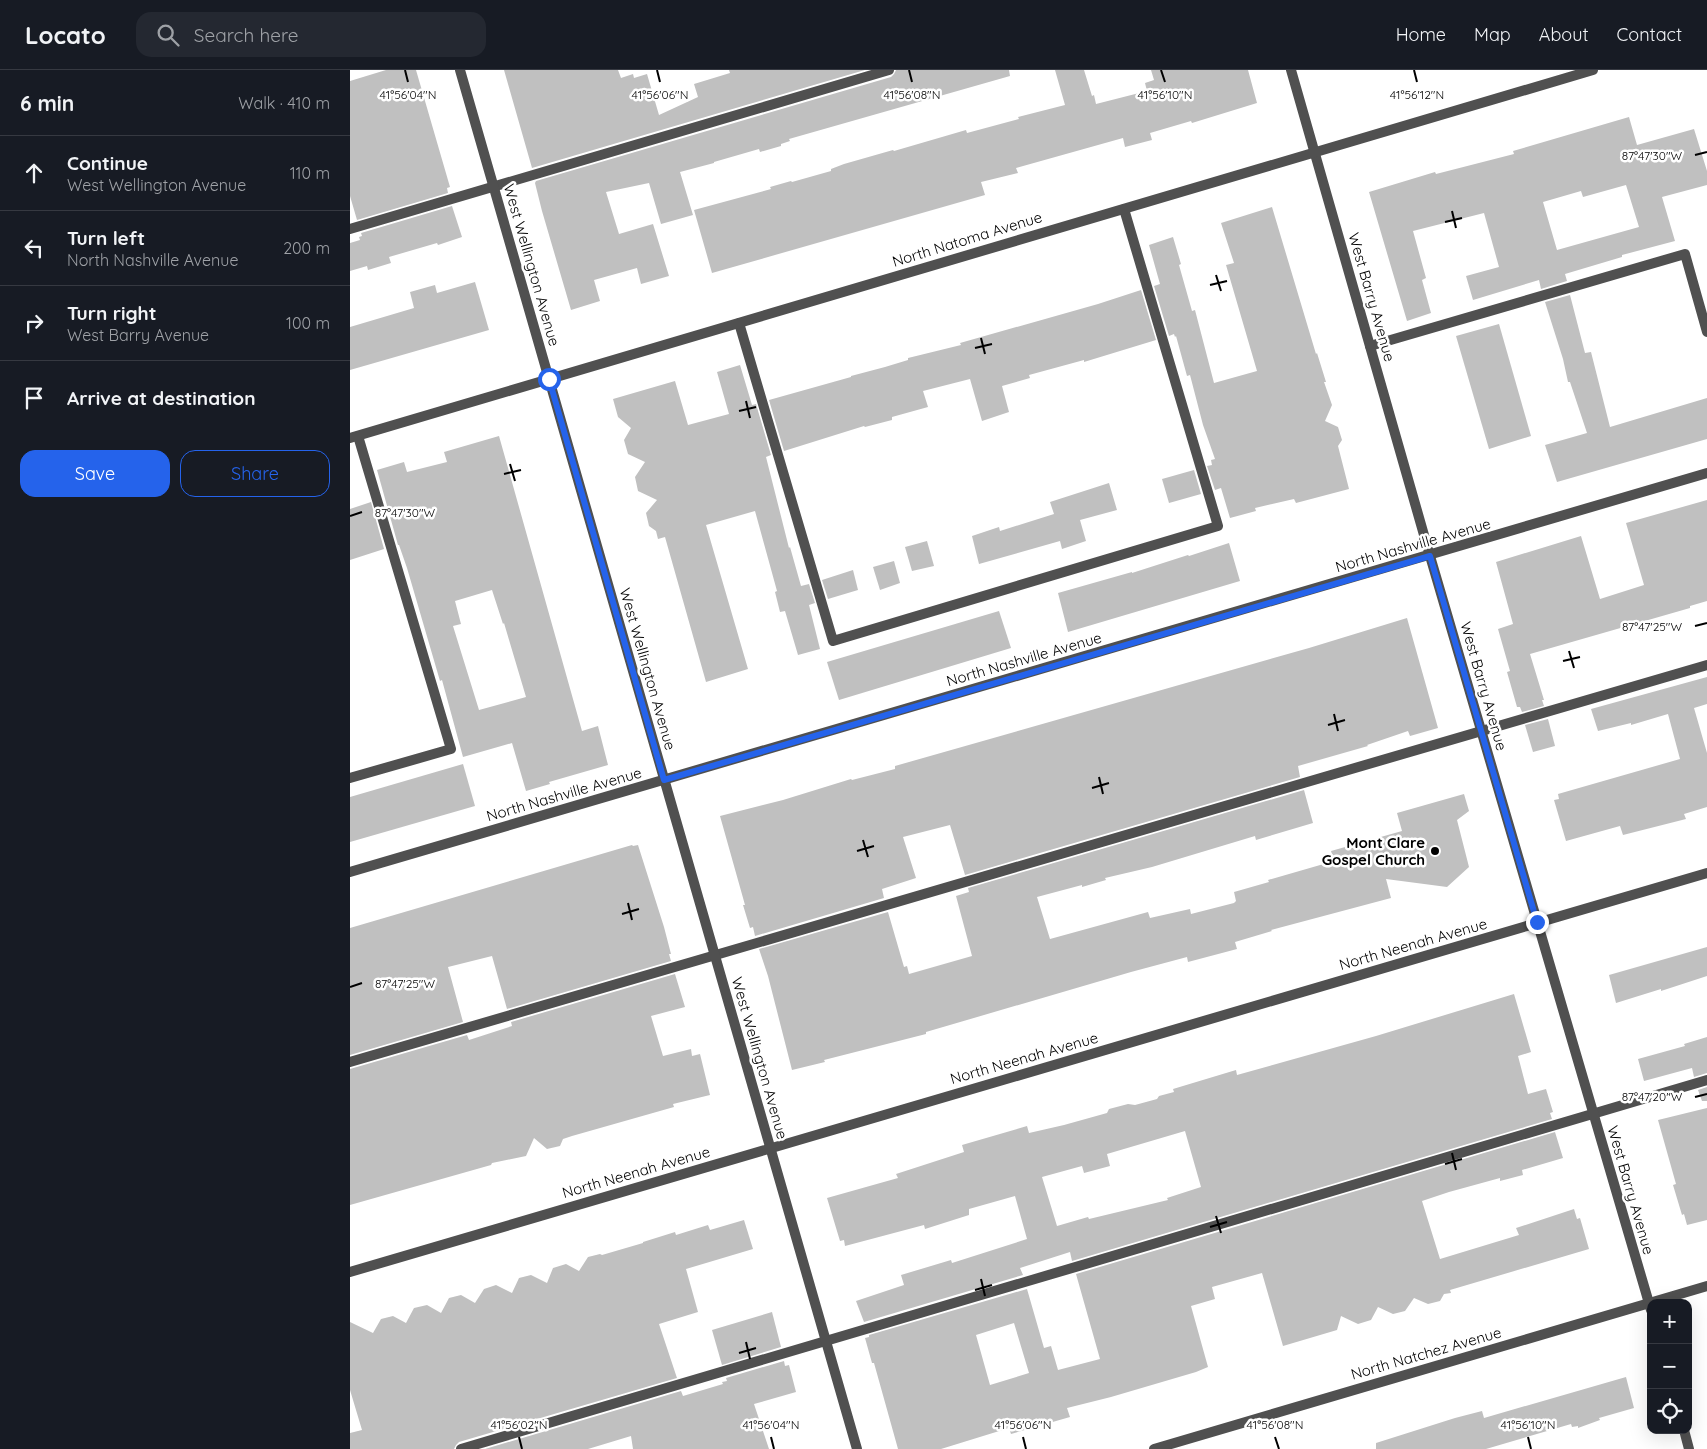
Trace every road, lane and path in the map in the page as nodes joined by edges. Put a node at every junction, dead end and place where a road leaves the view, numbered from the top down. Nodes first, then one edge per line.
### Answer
1 (460, 70) edge
2 (889, 70) edge
3 (1291, 70) edge
4 (1593, 70) edge
5 (1315, 152) junction
6 (494, 187) junction
7 (1124, 208) junction
8 (350, 229) edge
9 (739, 323) junction
10 (1707, 332) edge
11 (1370, 346) junction
12 (549, 379) junction
13 (354, 437) edge
14 (1707, 473) edge
15 (1430, 556) junction
16 (1707, 665) edge
17 (1482, 731) junction
18 (350, 778) edge
19 (664, 780) junction
20 (350, 872) edge
21 (1707, 873) edge
22 (1537, 922) junction
23 (715, 955) junction
24 (350, 1062) edge
25 (1707, 1080) edge
26 (1593, 1113) junction
27 (770, 1148) junction
28 (350, 1272) edge
29 (1707, 1286) edge
30 (1648, 1299) edge
31 (1670, 1299) edge
32 (1647, 1307) edge
33 (826, 1342) junction
34 (1685, 1434) edge
35 (461, 1449) edge
36 (857, 1449) edge
37 (1154, 1449) edge
38 (1689, 1449) edge

1 - 6 street, West Wellington Avenue
2 - 6 street
3 - 5 street, West Barry Avenue
4 - 5 street, North Natoma Avenue
5 - 7 street, North Natoma Avenue
5 - 11 street, West Barry Avenue
6 - 8 street
6 - 12 street, West Wellington Avenue
7 - 9 street, North Natoma Avenue
7 - 9 street
9 - 12 street, North Natoma Avenue
10 - 11 street
11 - 15 street, West Barry Avenue
12 - 13 street, North Natoma Avenue
12 - 19 street, West Wellington Avenue
13 - 18 street
14 - 15 street, North Nashville Avenue
15 - 17 street, West Barry Avenue
15 - 19 street, North Nashville Avenue
16 - 17 street
17 - 22 street, West Barry Avenue
17 - 23 street
19 - 20 street, North Nashville Avenue
19 - 23 street, West Wellington Avenue
21 - 22 street, North Neenah Avenue
22 - 26 street, West Barry Avenue
22 - 27 street, North Neenah Avenue
23 - 24 street
23 - 27 street, West Wellington Avenue
25 - 26 street
26 - 30 street, West Barry Avenue
26 - 33 street
27 - 28 street, North Neenah Avenue
27 - 33 street, West Wellington Avenue
29 - 31 street, North Natchez Avenue
32 - 37 street, North Natchez Avenue
33 - 35 street
33 - 36 street, West Wellington Avenue
34 - 38 street

